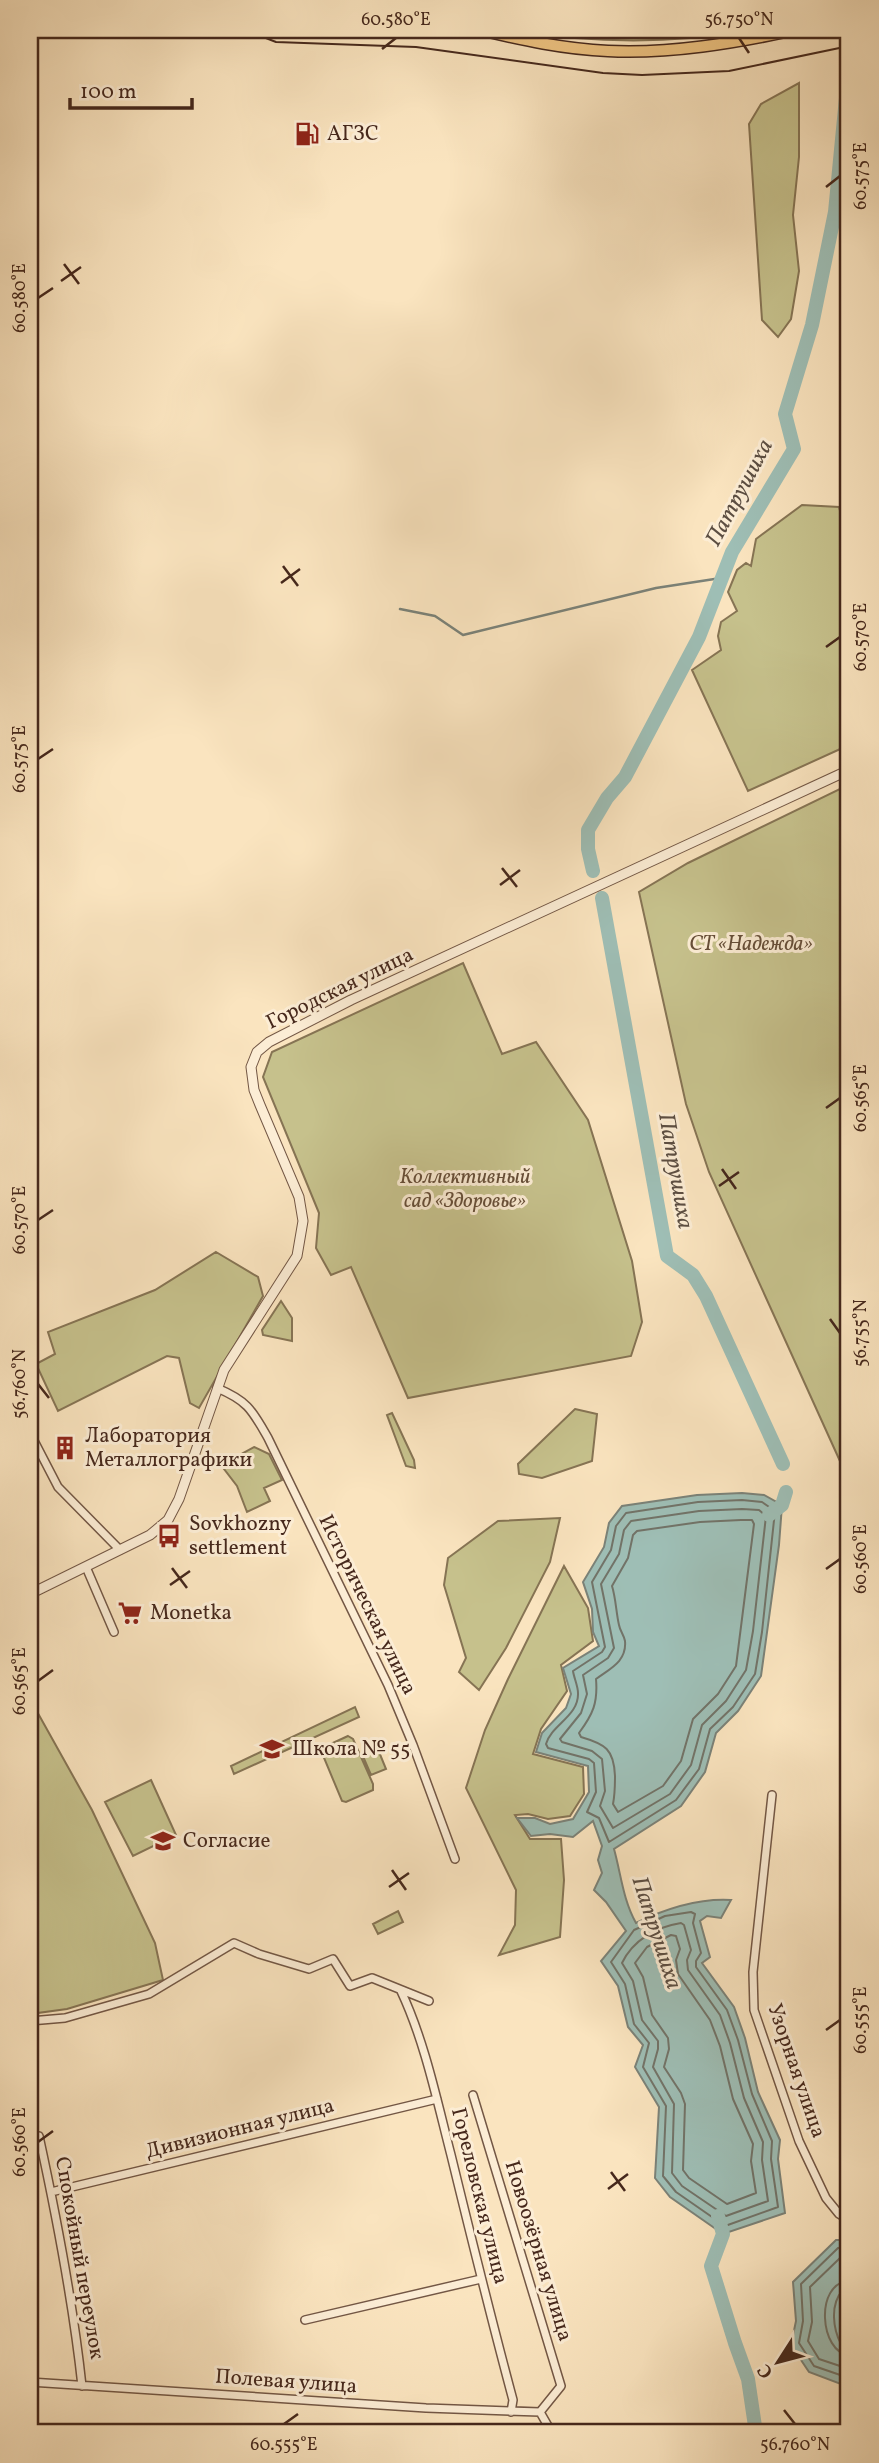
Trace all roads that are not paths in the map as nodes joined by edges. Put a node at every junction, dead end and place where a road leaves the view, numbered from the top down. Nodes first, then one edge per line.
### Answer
1 (480, 30) edge
2 (795, 30) edge
3 (849, 770) edge
4 (217, 1388) junction
5 (30, 1433) edge
6 (120, 1550) junction
7 (86, 1567) junction
8 (30, 1594) edge
9 (114, 1632) dead end
10 (772, 1795) dead end
11 (455, 1859) dead end
12 (401, 1990) junction
13 (429, 2001) dead end
14 (30, 2021) edge
15 (473, 2095) dead end
16 (437, 2099) junction
17 (30, 2139) edge
18 (51, 2192) junction
19 (849, 2220) edge
20 (481, 2279) junction
21 (305, 2320) dead end
22 (30, 2382) edge
23 (82, 2386) junction
24 (511, 2412) junction
25 (540, 2412) junction
26 (552, 2433) edge
27 (559, 2433) edge

1 - 2 main road
3 - 4 street, Городская улица
4 - 6 street, Городская улица
4 - 11 street, Историческая улица
5 - 6 street
6 - 7 street, Городская улица
7 - 8 street, Городская улица
7 - 9 street
10 - 19 street, Узорная улица
12 - 13 street
12 - 14 street
12 - 16 street, Гореловская улица
15 - 25 street, Новоозёрная улица
16 - 18 street, Дивизионная улица
16 - 20 street, Гореловская улица
17 - 18 street, Спокойный переулок
18 - 23 street, Спокойный переулок
20 - 21 street
20 - 24 street, Гореловская улица
22 - 23 street, Полевая улица
23 - 24 street, Полевая улица
24 - 25 street, Полевая улица
25 - 26 street
26 - 27 street

